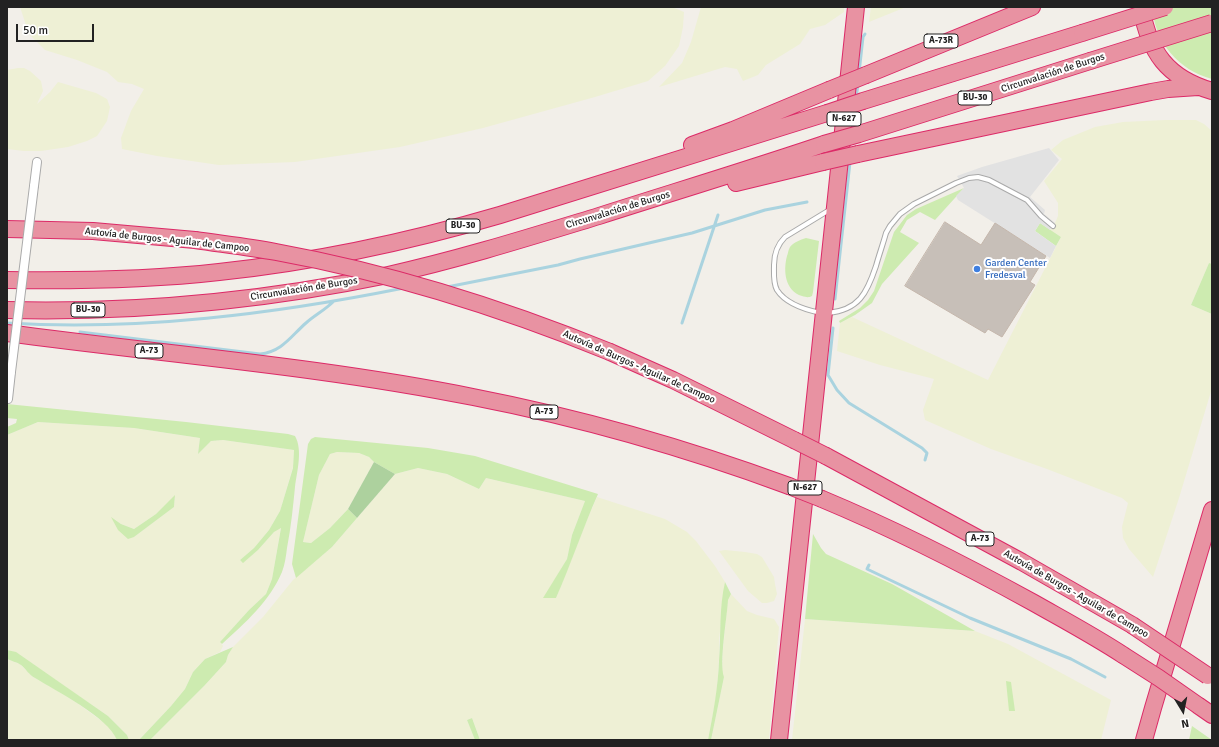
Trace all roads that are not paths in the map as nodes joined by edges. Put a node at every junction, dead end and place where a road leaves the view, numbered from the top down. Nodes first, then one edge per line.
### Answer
1 (856, 7) edge
2 (1016, 7) edge
3 (1032, 7) edge
4 (1141, 7) edge
5 (1165, 7) edge
6 (1212, 23) edge
7 (866, 74) junction
8 (1205, 89) edge
9 (37, 162) dead end
10 (834, 207) junction
11 (1053, 226) dead end
12 (7, 229) edge
13 (397, 242) junction
14 (445, 261) junction
15 (7, 280) edge
16 (7, 310) edge
17 (824, 313) junction
18 (7, 332) edge
19 (8, 399) dead end
20 (1212, 510) edge
21 (1210, 677) edge
22 (1206, 711) edge
23 (779, 740) edge
24 (1144, 740) edge

1 - 10 highway, N-627
2 - 7 highway, A-73R
3 - 7 highway
4 - 8 highway
5 - 13 highway, BU-30, bridge
6 - 14 highway, Circunvalación de Burgos / BU-30, bridge
7 - 13 highway, BU-30, bridge
8 - 14 highway, bridge
9 - 19 street, bridge
10 - 17 highway, N-627
10 - 17 lane
11 - 17 lane
12 - 21 highway, Autovía de Burgos - Aguilar de Campoo / A-73, bridge
13 - 15 highway, BU-30
14 - 16 highway, Circunvalación de Burgos / BU-30
17 - 23 highway, N-627
18 - 22 highway, A-73, bridge
20 - 24 highway

